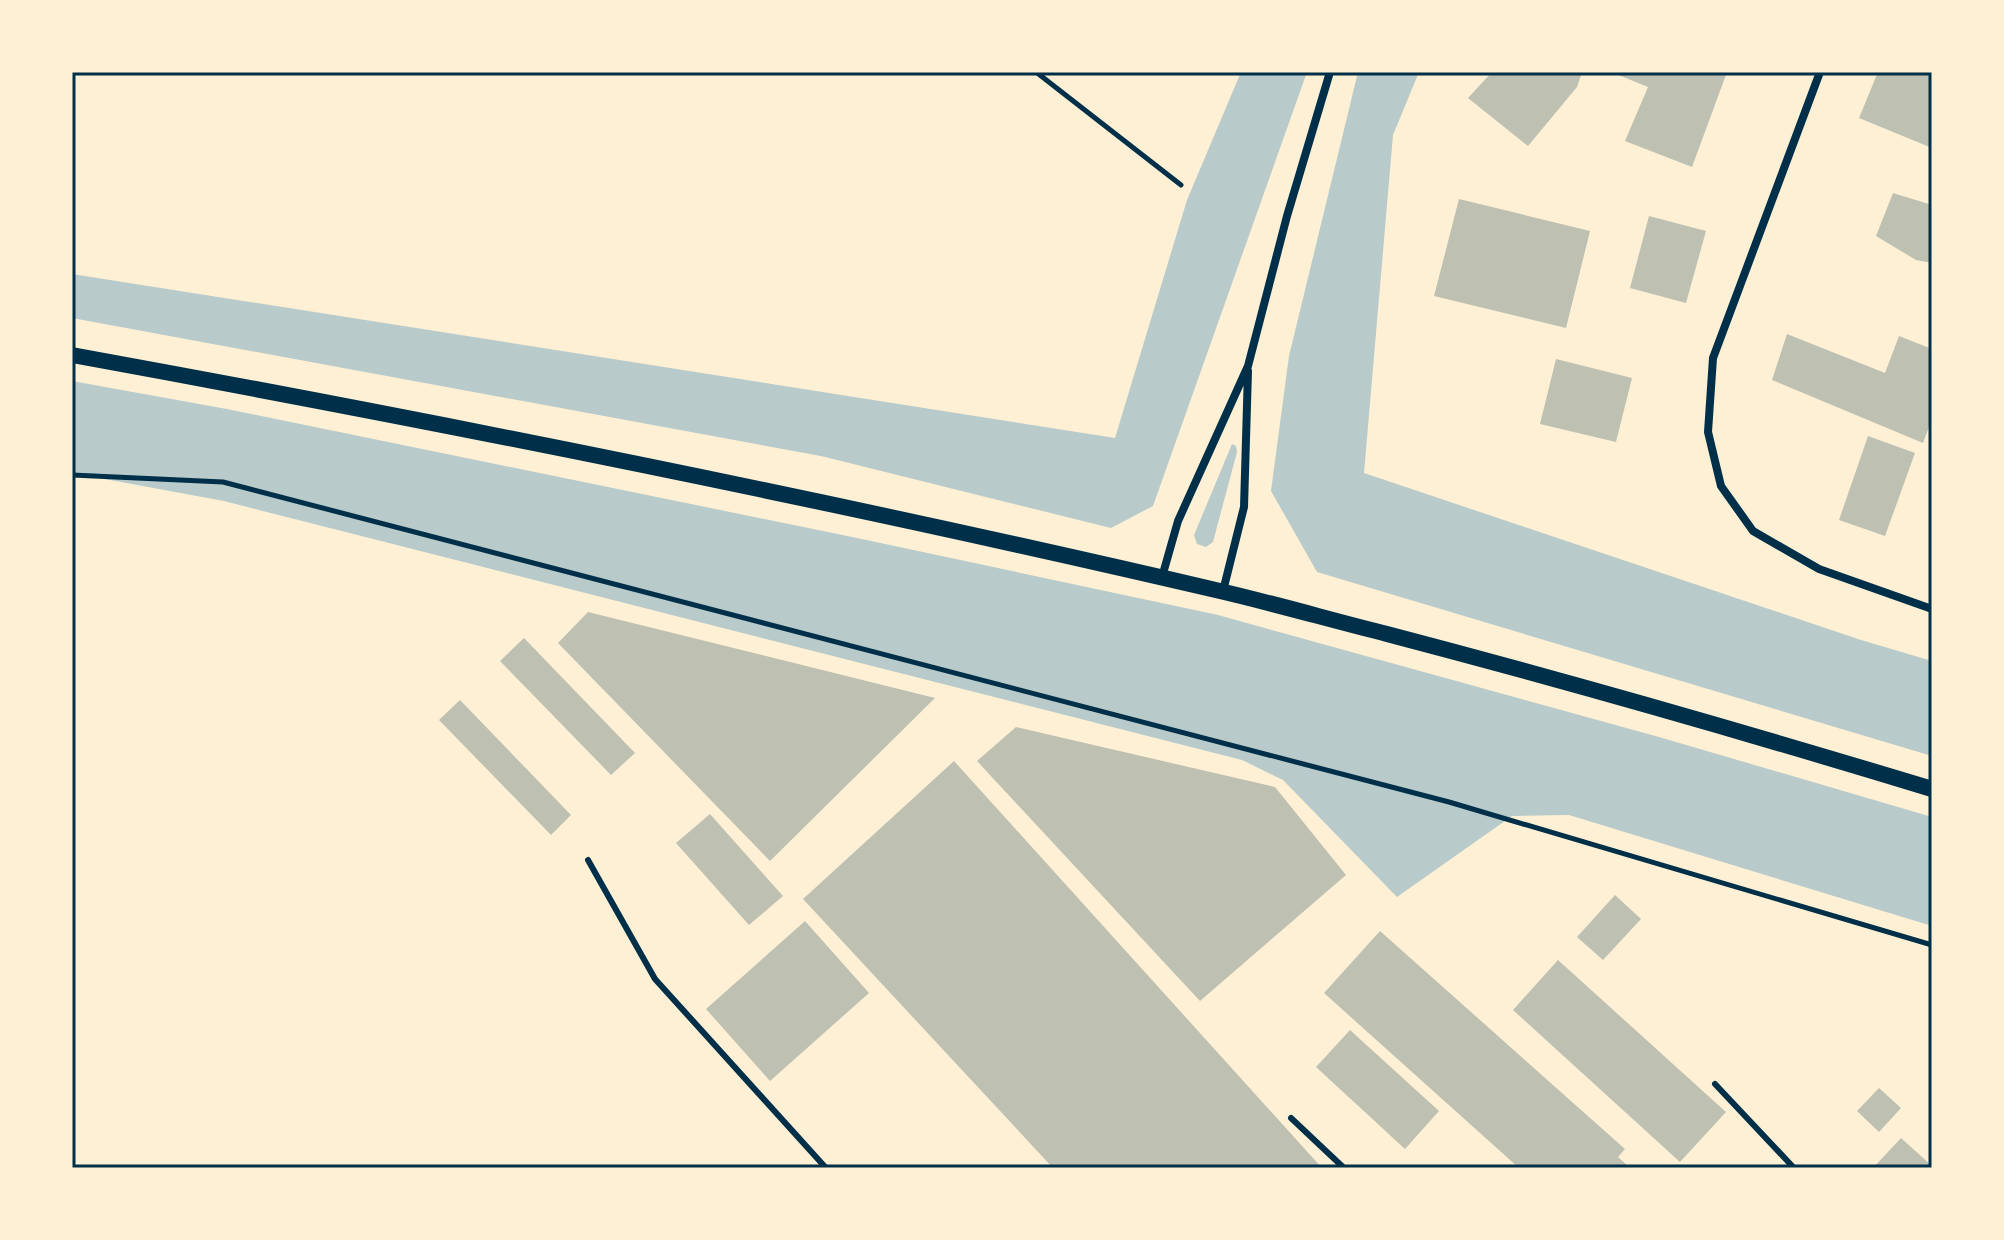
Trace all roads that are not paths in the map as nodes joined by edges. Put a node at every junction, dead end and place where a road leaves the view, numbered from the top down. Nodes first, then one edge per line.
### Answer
1 (1330, 72) edge
2 (1820, 72) edge
3 (72, 355) edge
4 (1248, 366) junction
5 (1162, 578) junction
6 (1223, 591) junction
7 (1932, 609) edge
8 (1932, 789) edge
9 (588, 860) dead end
10 (1715, 1084) dead end
11 (1291, 1118) dead end
12 (826, 1168) edge
13 (1344, 1168) edge
14 (1794, 1168) edge

1 - 4 street
2 - 7 street
3 - 5 main road
4 - 5 street
4 - 6 street
5 - 6 main road
6 - 8 main road
9 - 12 lane
10 - 14 lane
11 - 13 lane

